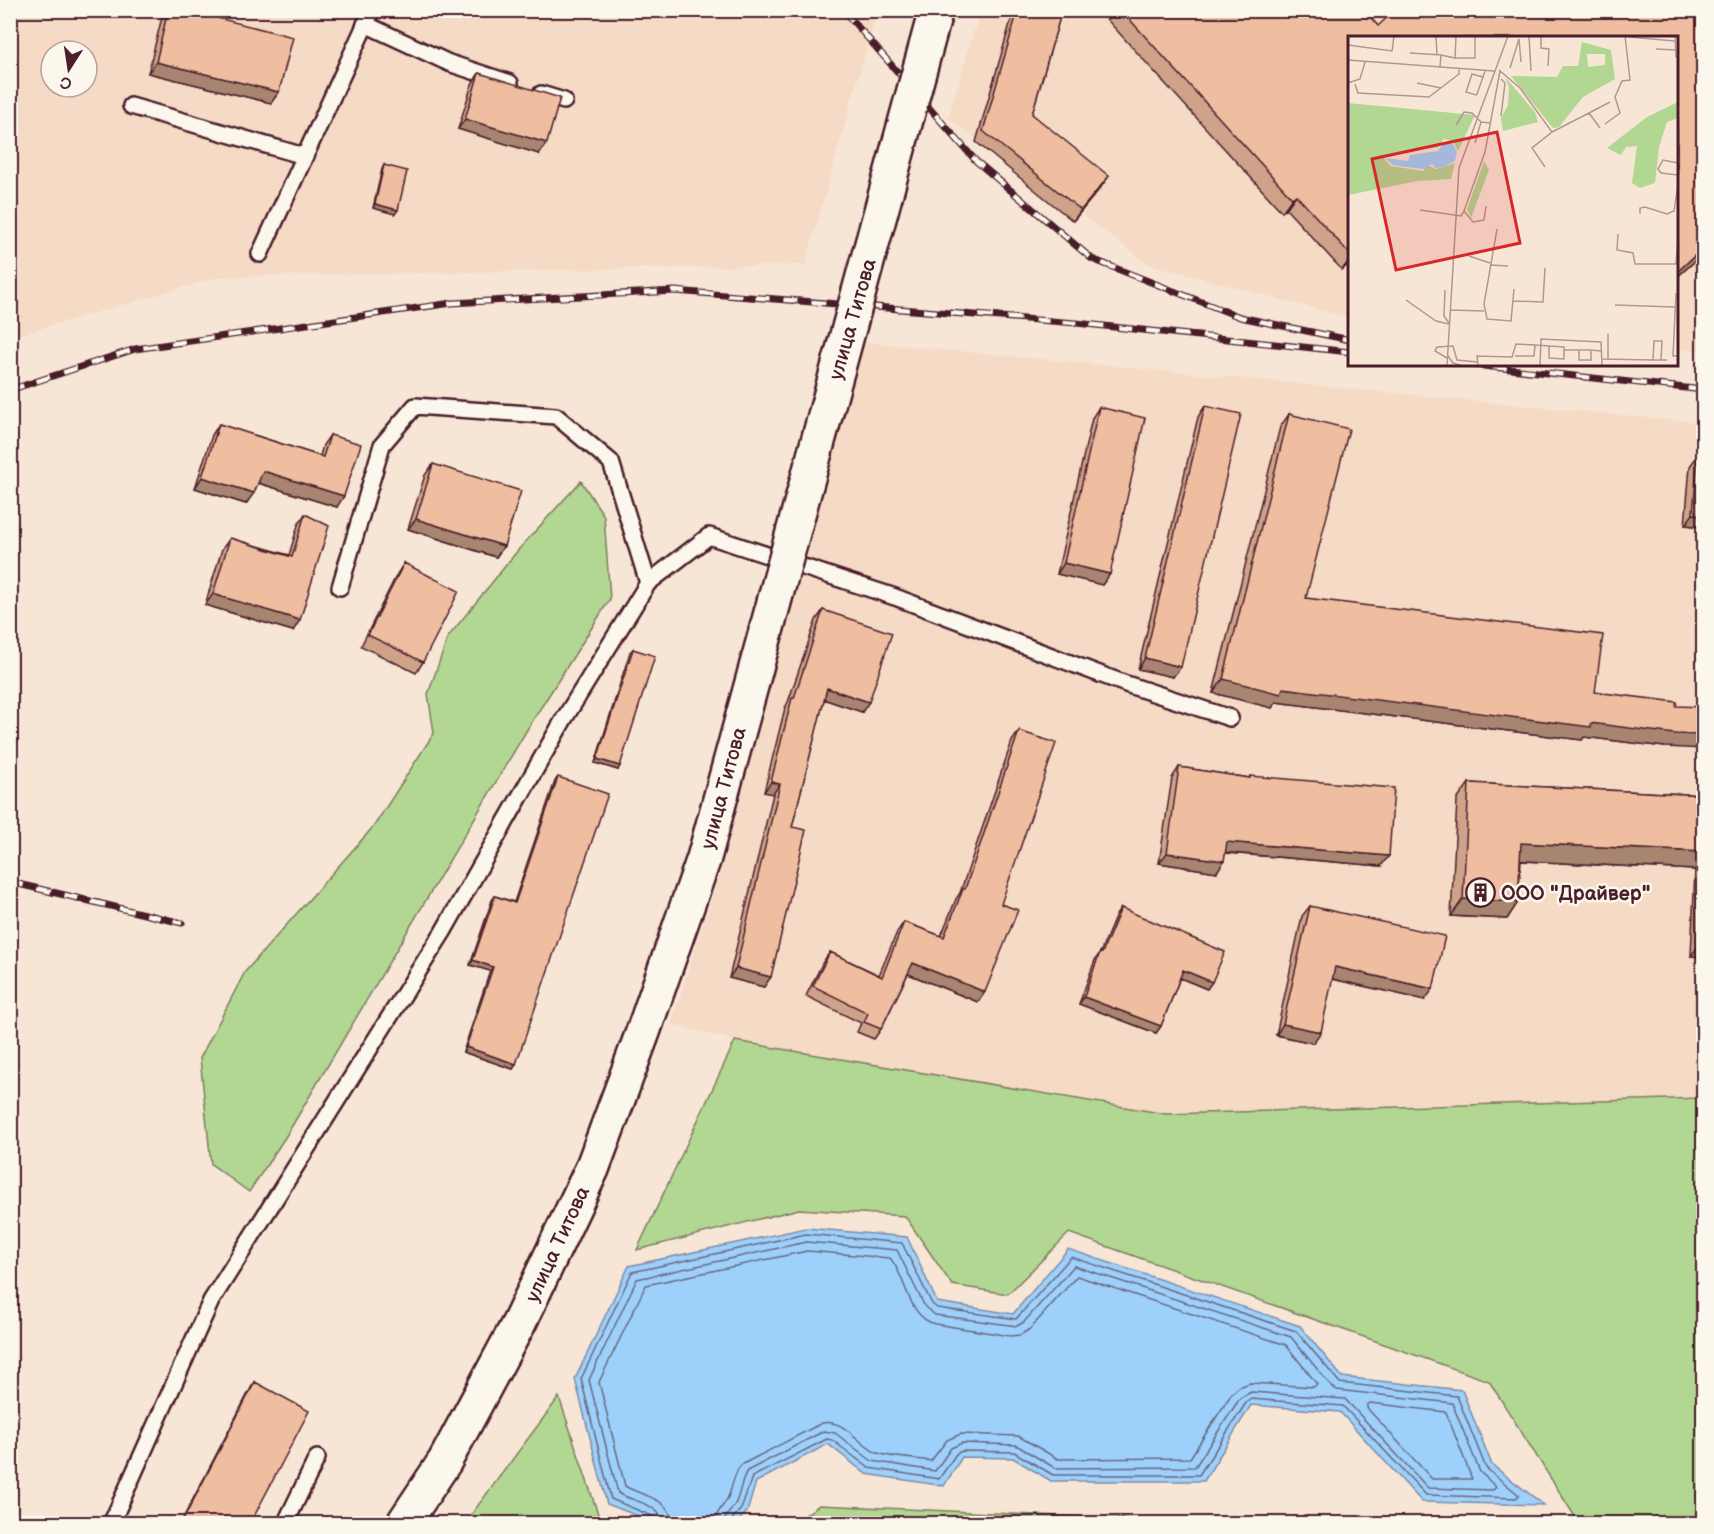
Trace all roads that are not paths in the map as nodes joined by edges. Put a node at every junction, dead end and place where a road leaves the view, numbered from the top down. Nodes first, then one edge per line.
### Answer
1 (936, 10) edge
2 (369, 17) edge
3 (564, 101) dead end
4 (131, 106) dead end
5 (304, 156) junction
6 (260, 254) dead end
7 (648, 583) junction
8 (340, 587) dead end
9 (1230, 718) dead end
10 (318, 1458) dead end
11 (111, 1524) edge
12 (285, 1524) edge
13 (403, 1524) edge

1 - 13 main road, улица Титова, bridge
2 - 3 lane
2 - 5 lane
4 - 5 lane
5 - 6 lane
7 - 8 lane
7 - 9 lane
7 - 11 lane
10 - 12 lane

